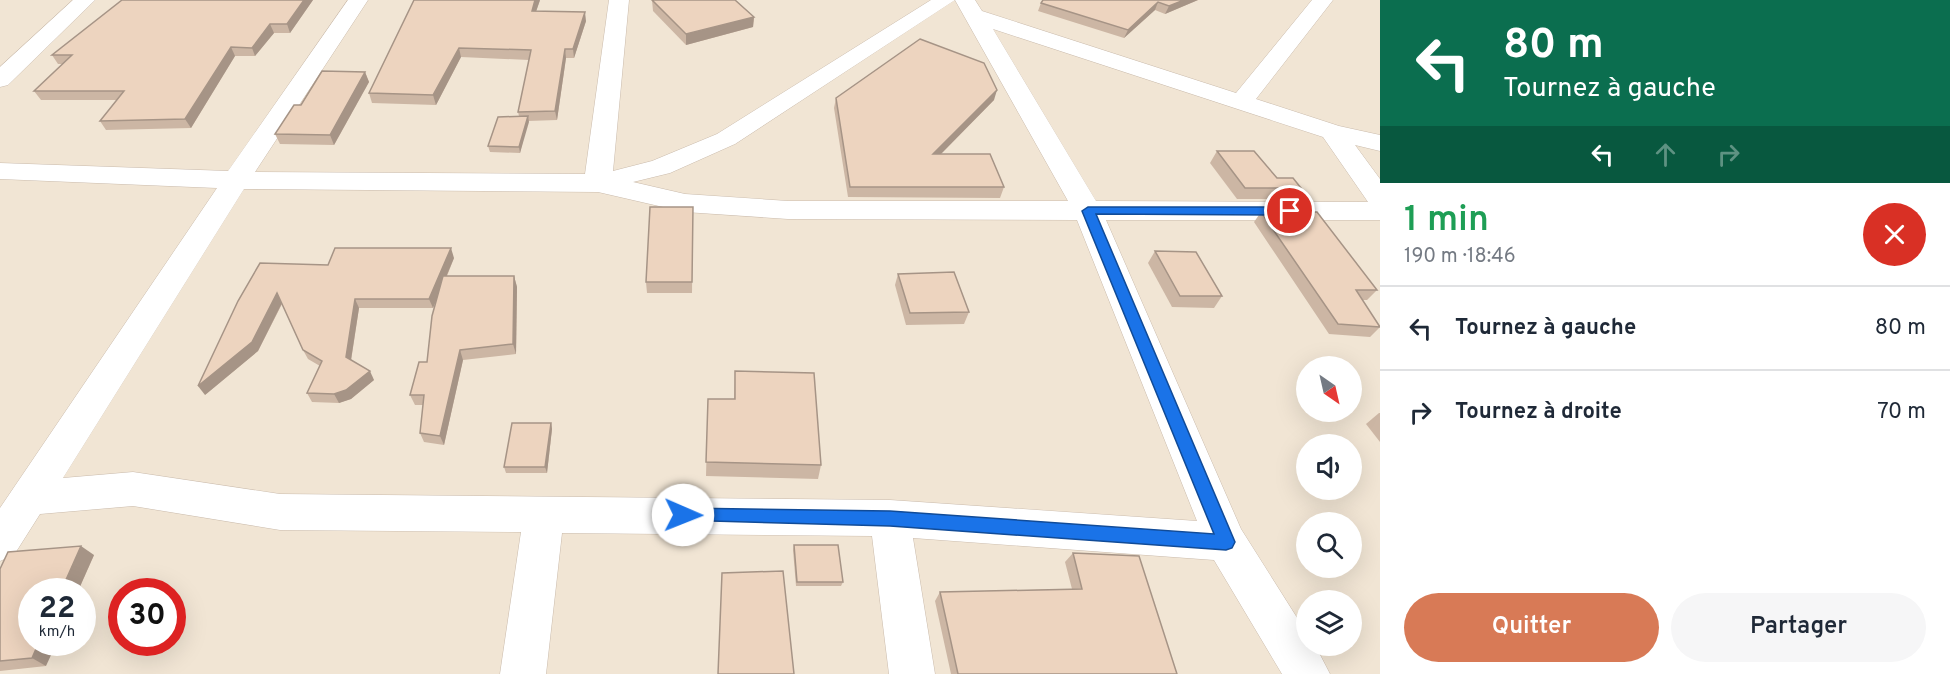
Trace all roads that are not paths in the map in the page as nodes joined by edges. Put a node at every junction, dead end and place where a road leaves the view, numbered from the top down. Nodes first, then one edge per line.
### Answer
1 (85, 0) edge
2 (358, 0) edge
3 (619, 0) edge
4 (945, 0) edge
5 (1323, 0) edge
6 (970, 8) edge
7 (0, 80) edge
8 (1242, 101) junction
9 (1332, 132) junction
10 (1380, 143) edge
11 (0, 171) edge
12 (236, 180) junction
13 (598, 183) junction
14 (1380, 198) edge
15 (1088, 211) junction
16 (1380, 211) edge
17 (29, 498) junction
18 (544, 513) junction
19 (890, 519) junction
20 (0, 542) edge
21 (1226, 542) junction
22 (523, 674) edge
23 (912, 674) edge
24 (1307, 674) edge

1 - 7 street
2 - 12 street
3 - 13 street
4 - 13 street
5 - 8 street
6 - 8 street
6 - 15 street
8 - 9 street
9 - 10 street
9 - 14 street
11 - 12 street
12 - 13 street
12 - 17 street
13 - 15 street
15 - 16 street
15 - 21 street
17 - 18 street
17 - 20 street
18 - 19 street
18 - 22 street
19 - 21 street
19 - 23 street
21 - 24 street

